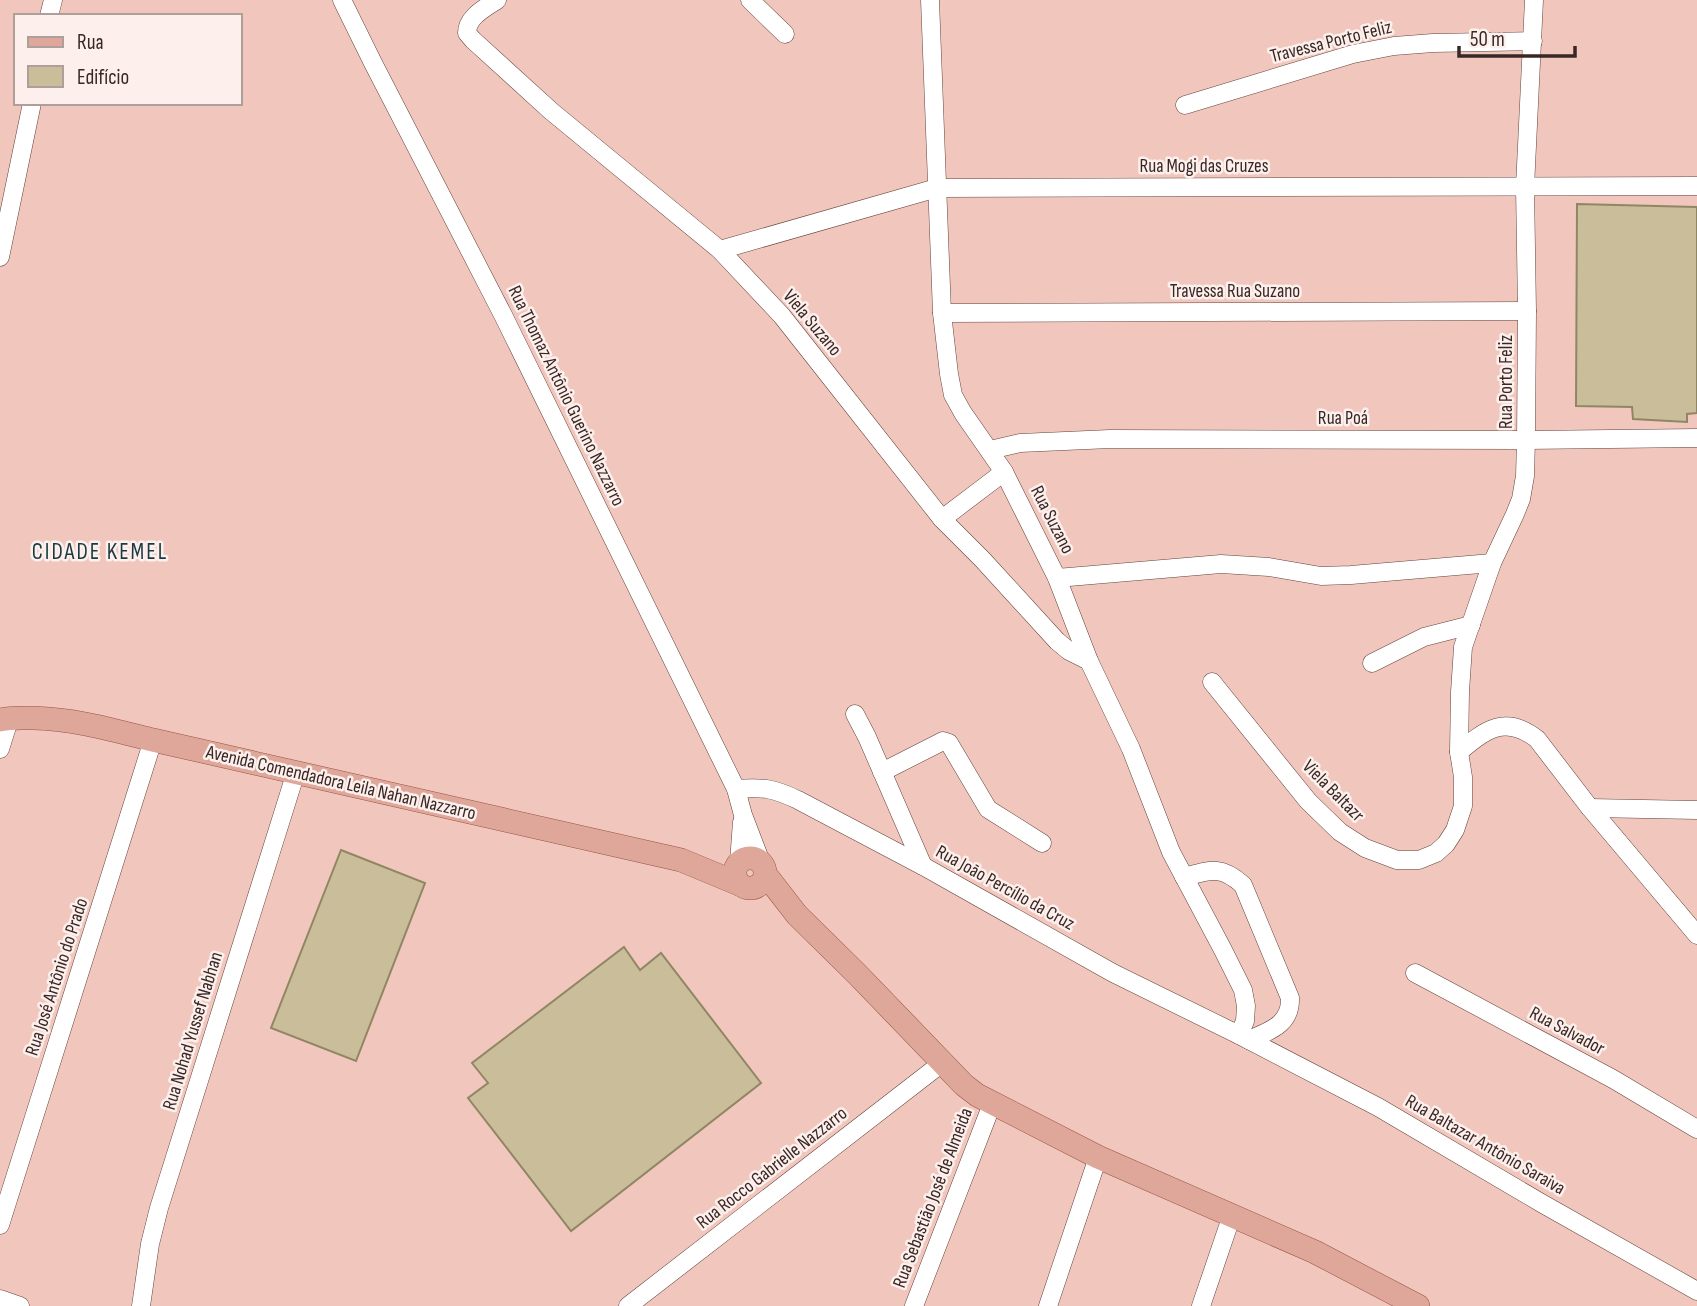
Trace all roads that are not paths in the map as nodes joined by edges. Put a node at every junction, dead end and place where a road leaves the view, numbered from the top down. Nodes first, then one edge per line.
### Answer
1 (342, 0) edge
2 (750, 0) edge
3 (930, 0) edge
4 (1534, 0) edge
5 (485, 3) edge
6 (785, 34) dead end
7 (1532, 41) junction
8 (32, 105) edge
9 (1185, 105) dead end
10 (1697, 186) edge
11 (1525, 187) junction
12 (937, 188) junction
13 (720, 250) junction
14 (0, 257) edge
15 (1527, 311) junction
16 (943, 313) junction
17 (1697, 438) edge
18 (1527, 440) junction
19 (990, 450) junction
20 (1004, 472) junction
21 (942, 519) junction
22 (1492, 563) junction
23 (1057, 578) junction
24 (1471, 625) junction
25 (1089, 661) junction
26 (1372, 663) dead end
27 (1212, 682) dead end
28 (855, 714) dead end
29 (5, 719) edge
30 (153, 740) junction
31 (0, 749) edge
32 (1459, 752) junction
33 (296, 772) junction
34 (882, 772) junction
35 (736, 789) junction
36 (1590, 808) junction
37 (1697, 810) edge
38 (1042, 843) dead end
39 (923, 866) junction
40 (748, 872) junction
41 (1184, 877) junction
42 (1697, 935) edge
43 (1415, 972) dead end
44 (1244, 1038) junction
45 (942, 1063) junction
46 (992, 1104) junction
47 (1697, 1129) edge
48 (1098, 1157) junction
49 (1231, 1214) junction
50 (0, 1225) edge
51 (1697, 1291) edge
52 (0, 1299) edge
53 (20, 1306) edge
54 (141, 1306) edge
55 (628, 1306) edge
56 (914, 1306) edge
57 (1048, 1306) edge
58 (1201, 1306) edge
59 (1418, 1306) edge

1 - 35 street, Rua Thomaz Antônio Guerino Nazzarro
2 - 6 street
3 - 12 street, Rua Suzano
4 - 7 street, Rua Porto Feliz
5 - 13 street, Viela Suzano
7 - 9 street, Travessa Porto Feliz
7 - 11 street, Rua Porto Feliz
8 - 14 street
10 - 11 street, Rua Mogi das Cruzes
11 - 12 street, Rua Mogi das Cruzes
11 - 15 street, Rua Porto Feliz
12 - 13 street, Rua Mogi das Cruzes
12 - 16 street, Rua Suzano
13 - 21 street, Viela Suzano
15 - 16 street, Travessa Rua Suzano
15 - 18 street, Rua Porto Feliz
16 - 19 street, Rua Suzano
17 - 18 street, Rua Poá
18 - 19 street, Rua Poá
18 - 22 street, Rua Porto Feliz
19 - 20 street, Rua Suzano
20 - 21 street
20 - 23 street, Rua Suzano
21 - 25 street, Viela Suzano
22 - 23 street
22 - 24 street, Rua Porto Feliz
23 - 25 street, Rua Suzano
24 - 26 street
24 - 32 street, Rua Porto Feliz
25 - 41 street, Rua Suzano
27 - 32 street, Viela Baltazr
28 - 34 street
29 - 30 main road, Avenida Comendadora Leila Nahan Nazzarro
29 - 31 street
30 - 33 main road, Avenida Comendadora Leila Nahan Nazzarro
30 - 50 street, Rua José Antônio do Prado
32 - 36 street
33 - 40 main road, Avenida Comendadora Leila Nahan Nazzarro
33 - 54 street, Rua Nohad Yussef Nabhan
34 - 38 street
34 - 39 street
35 - 39 street, Rua João Percílio da Cruz
35 - 40 street, Rua Thomaz Antônio Guerino Nazzarro
36 - 37 street
36 - 42 street
39 - 44 street, Rua João Percílio da Cruz
40 - 45 main road, Avenida Comendadora Leila Nahan Nazzarro
41 - 44 street, Rua Suzano
41 - 44 street
43 - 47 street, Rua Salvador
44 - 51 street, Rua Baltazar Antônio Saraiva
45 - 46 main road, Avenida Comendadora Leila Nahan Nazzarro
45 - 55 street, Rua Rocco Gabrielle Nazzarro
46 - 48 main road, Avenida Comendadora Leila Nahan Nazzarro
46 - 56 street, Rua Sebastião José de Almeida
48 - 49 main road, Avenida Comendadora Leila Nahan Nazzarro
48 - 57 street
49 - 58 street
49 - 59 main road, Avenida Comendadora Leila Nahan Nazzarro
52 - 53 street

